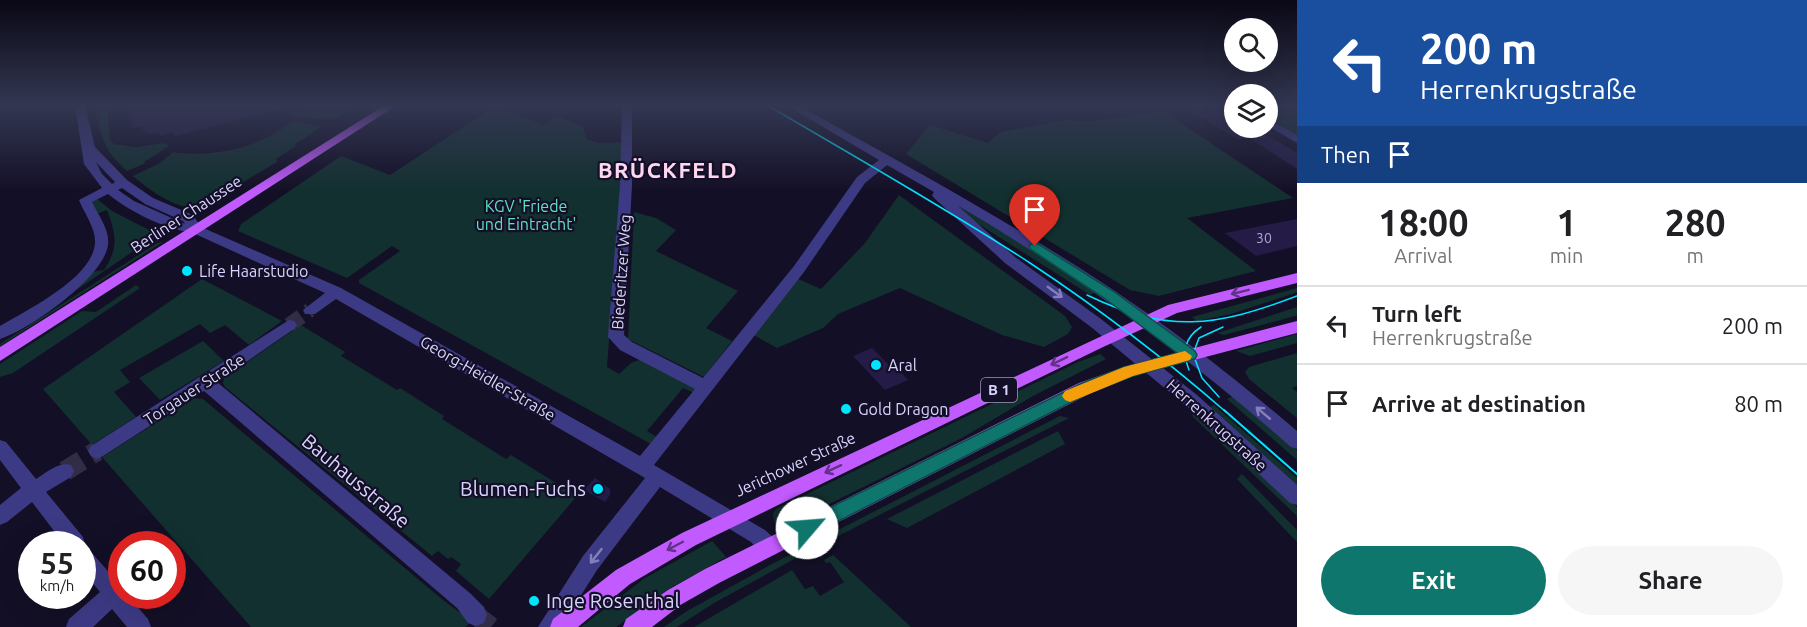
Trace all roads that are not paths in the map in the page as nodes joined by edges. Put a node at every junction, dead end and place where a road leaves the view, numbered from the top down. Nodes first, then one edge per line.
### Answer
1 (86, 134) edge
2 (346, 134) edge
3 (627, 134) edge
4 (842, 134) edge
5 (886, 160) junction
6 (912, 175) junction
7 (116, 186) junction
8 (196, 230) junction
9 (1297, 278) edge
10 (336, 292) junction
11 (310, 310) tunnel mouth
12 (1145, 321) junction
13 (289, 325) tunnel mouth
14 (1297, 327) edge
15 (0, 333) edge
16 (1112, 335) junction
17 (0, 355) edge
18 (1190, 355) junction
19 (1150, 366) junction
20 (205, 382) junction
21 (706, 387) junction
22 (1297, 442) edge
23 (0, 447) edge
24 (97, 451) tunnel mouth
25 (65, 471) tunnel mouth
26 (650, 472) junction
27 (33, 490) junction
28 (1297, 498) edge
29 (0, 516) edge
30 (728, 519) junction
31 (66, 531) edge
32 (769, 547) junction
33 (96, 570) edge
34 (108, 586) edge
35 (108, 599) edge
36 (126, 609) edge
37 (476, 615) tunnel mouth
38 (77, 627) edge
39 (140, 627) edge
40 (549, 627) edge
41 (561, 627) edge
42 (634, 627) edge

1 - 7 street, Georg-Heidler-Straße
2 - 8 main road, Berliner Chaussee
3 - 21 street, Biederitzer Weg
4 - 5 street, Herrenkrugstraße
5 - 6 street, Herrenkrugstraße
5 - 21 street
6 - 12 street, Herrenkrugstraße
6 -> 16 street, Herrenkrugstraße
7 - 8 street, Georg-Heidler-Straße
7 - 15 street
8 - 10 street, Georg-Heidler-Straße
8 - 17 main road, Berliner Chaussee
9 -> 12 main road, Jerichower Straße / B 1
10 - 11 street
10 - 26 street, Georg-Heidler-Straße
12 - 16 main road, Jerichower Straße / B 1
12 - 18 street, Herrenkrugstraße
13 - 20 street, Torgauer Straße
14 - 18 main road, B 1
16 - 19 street, Herrenkrugstraße
16 -> 30 main road, Jerichower Straße / B 1
18 - 19 main road, B 1
22 -> 18 street, Herrenkrugstraße
19 - 28 street, Herrenkrugstraße
19 - 32 main road, B 1
20 - 24 street, Torgauer Straße
20 - 37 street, Bauhausstraße
21 - 26 street
23 - 27 street
25 - 27 street
26 - 30 street, Georg-Heidler-Straße
26 -> 40 street
27 - 29 street
27 - 31 street
30 - 32 street, Georg-Heidler-Straße
30 -> 41 main road, Jerichower Straße / B 1
32 - 42 main road, B 1
33 - 34 street
35 - 38 street
36 - 39 street

